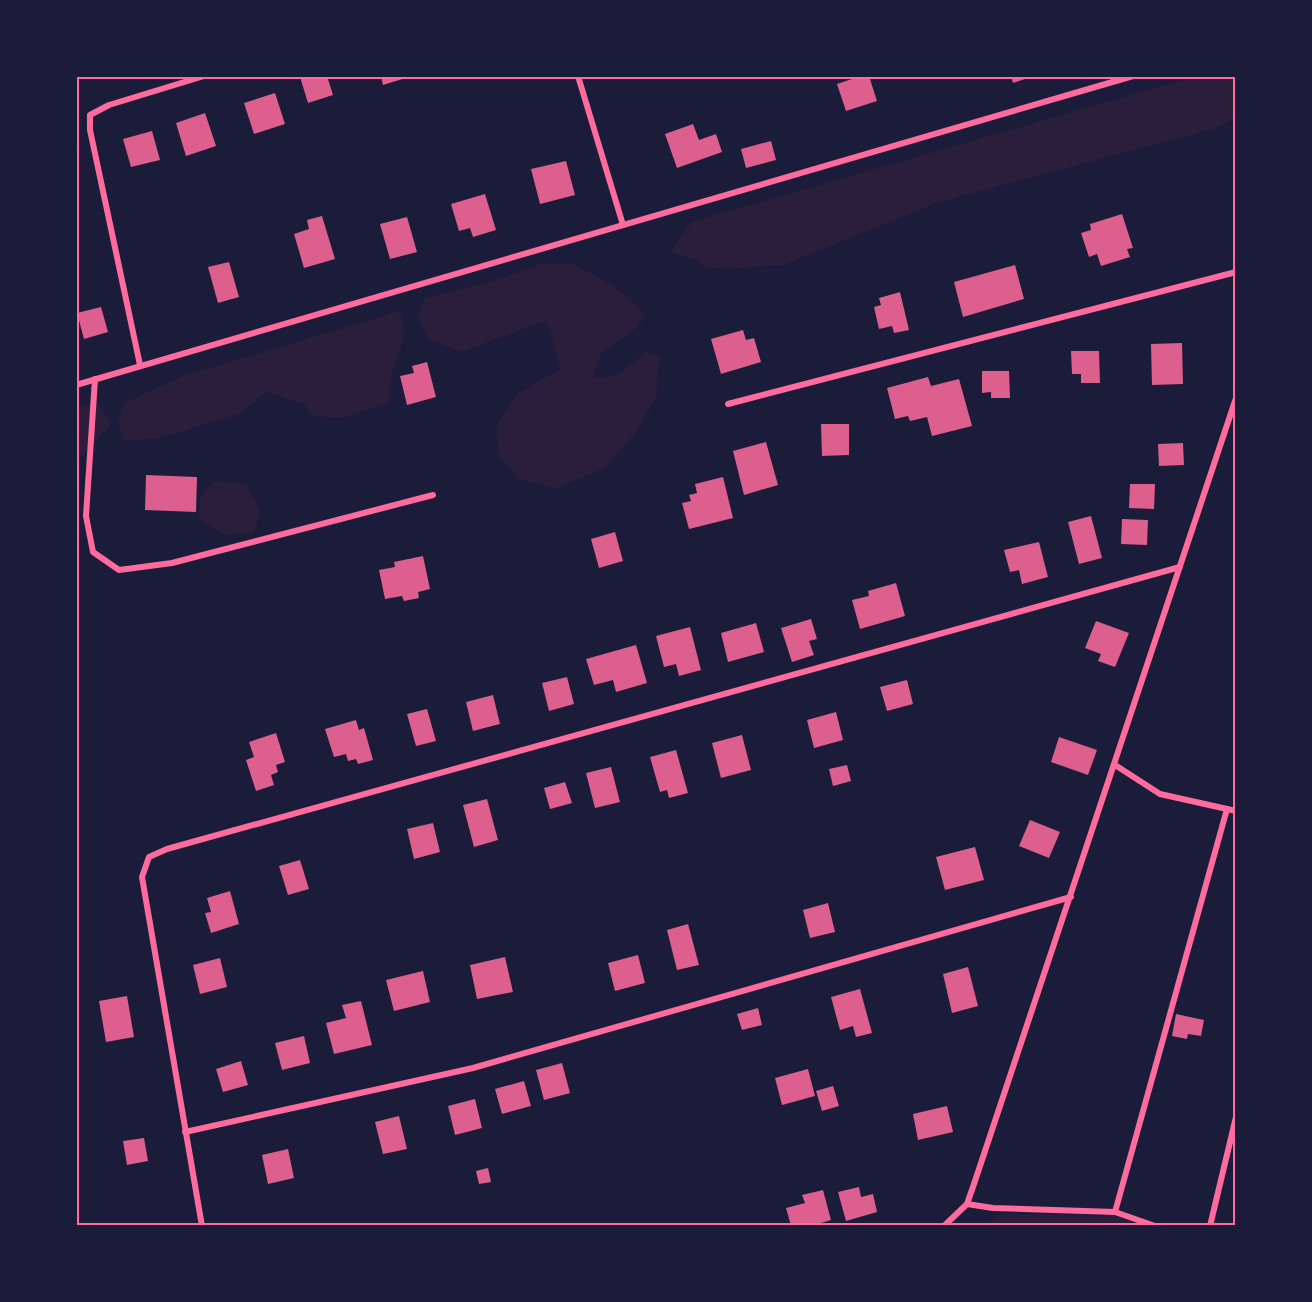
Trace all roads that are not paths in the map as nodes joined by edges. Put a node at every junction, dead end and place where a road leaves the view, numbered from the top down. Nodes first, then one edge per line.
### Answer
1 (204, 76) edge
2 (578, 76) edge
3 (1133, 76) edge
4 (624, 225) junction
5 (1236, 272) edge
6 (140, 365) junction
7 (95, 379) junction
8 (76, 385) edge
9 (1236, 398) edge
10 (728, 404) dead end
11 (433, 495) dead end
12 (1180, 567) junction
13 (1115, 765) junction
14 (1227, 809) junction
15 (1236, 811) edge
16 (1071, 897) junction
17 (1236, 1118) edge
18 (185, 1132) junction
19 (967, 1204) junction
20 (1115, 1212) junction
21 (202, 1226) edge
22 (944, 1226) edge
23 (1155, 1226) edge
24 (1210, 1226) edge

1 - 6 street
2 - 4 street
3 - 4 street
4 - 6 street
5 - 10 street
6 - 7 street
7 - 8 street
7 - 11 street
9 - 12 street
12 - 13 street
12 - 18 street
13 - 14 street
13 - 16 street
14 - 15 street
14 - 20 street
16 - 18 street
16 - 19 street
17 - 24 street
18 - 21 street
19 - 20 street
19 - 22 street
20 - 23 street

